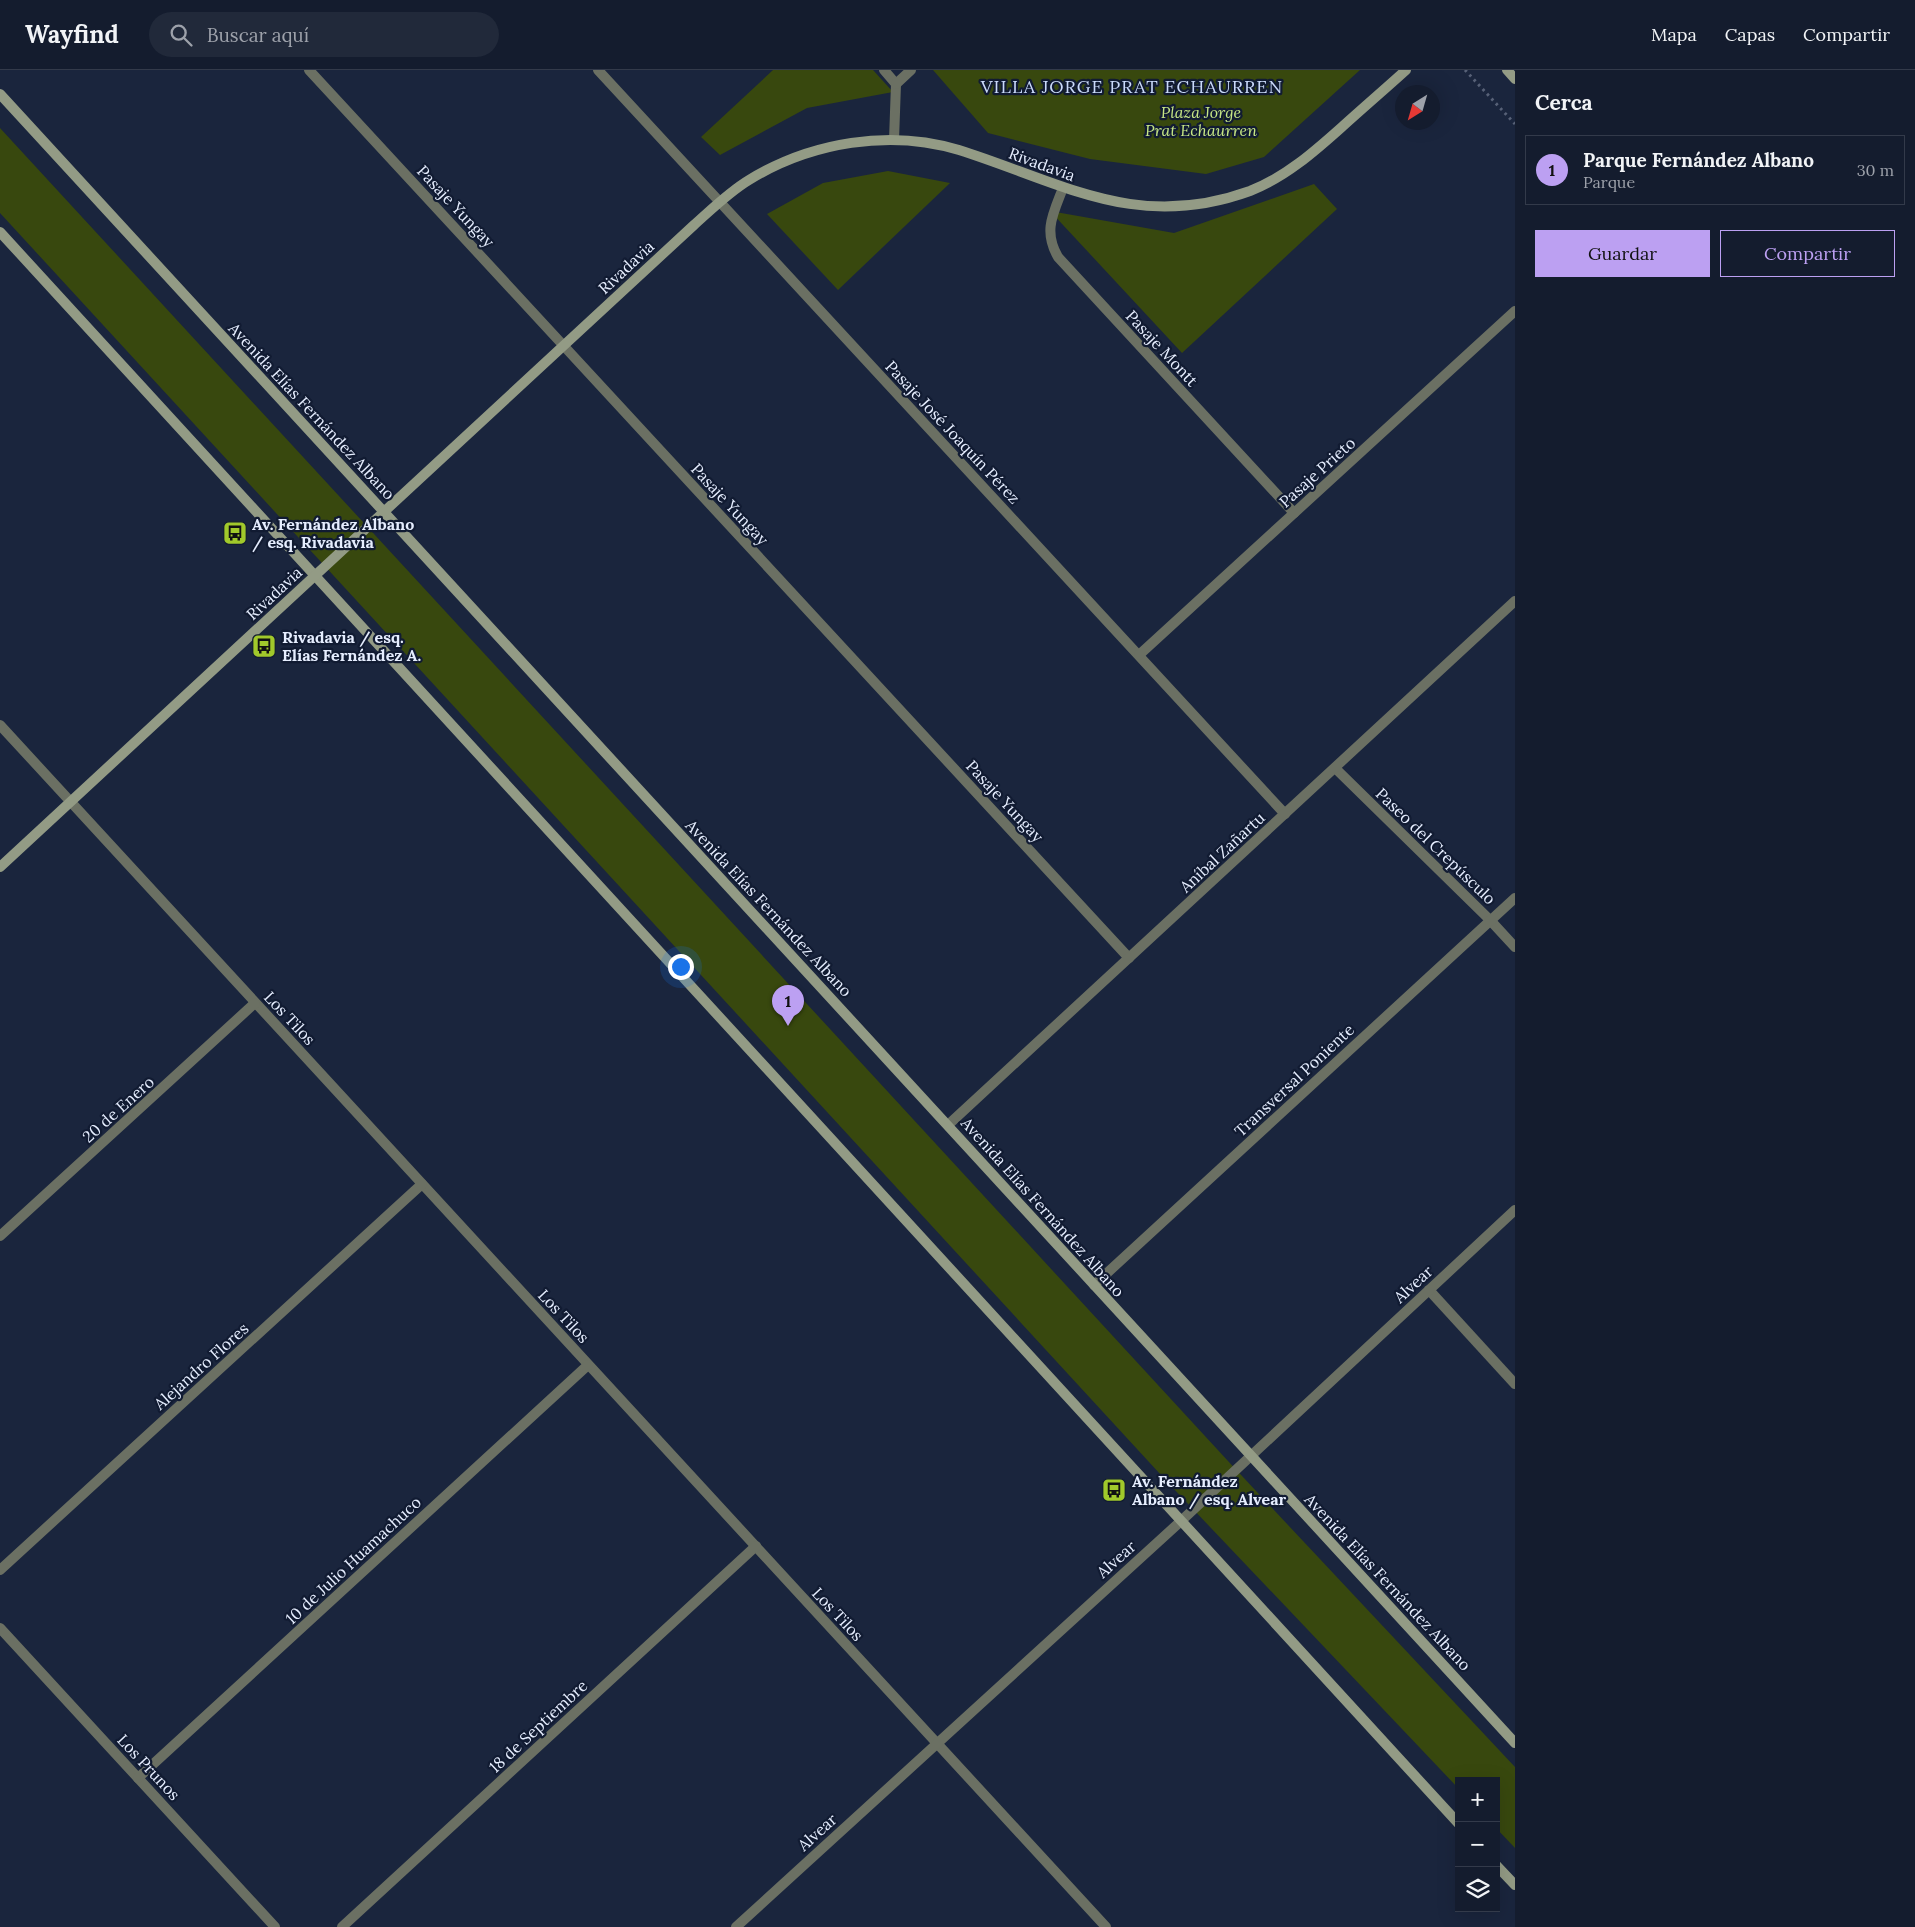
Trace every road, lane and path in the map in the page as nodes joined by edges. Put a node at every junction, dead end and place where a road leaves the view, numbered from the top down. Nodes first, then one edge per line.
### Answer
1 (310, 70) edge
2 (598, 70) edge
3 (884, 70) edge
4 (911, 70) edge
5 (1406, 70) edge
6 (1465, 70) edge
7 (1507, 70) edge
8 (1515, 79) edge
9 (896, 84) junction
10 (0, 94) edge
11 (1515, 124) edge
12 (894, 140) junction
13 (1062, 188) junction
14 (720, 202) junction
15 (0, 232) edge
16 (1515, 311) edge
17 (563, 345) junction
18 (384, 512) junction
19 (1294, 513) junction
20 (315, 575) junction
21 (1515, 601) edge
22 (1139, 655) junction
23 (0, 725) edge
24 (1335, 768) junction
25 (71, 803) junction
26 (1286, 814) junction
27 (0, 867) edge
28 (1515, 898) edge
29 (1490, 920) junction
30 (1515, 947) edge
31 (1129, 958) junction
32 (256, 1003) junction
33 (948, 1126) junction
34 (422, 1184) junction
35 (1515, 1210) edge
36 (0, 1236) edge
37 (1094, 1285) junction
38 (1429, 1290) junction
39 (588, 1365) junction
40 (1515, 1384) edge
41 (1250, 1454) junction
42 (1181, 1521) junction
43 (756, 1546) junction
44 (0, 1570) edge
45 (0, 1628) edge
46 (937, 1743) junction
47 (1515, 1743) edge
48 (138, 1778) junction
49 (1457, 1822) edge
50 (1499, 1867) edge
51 (1515, 1885) edge
52 (275, 1927) edge
53 (342, 1927) edge
54 (736, 1927) edge
55 (1106, 1927) edge

1 - 17 street, Pasaje Yungay
2 - 14 street, Pasaje José Joaquín Pérez
3 - 9 street
4 - 9 street
5 - 13 main road, Rivadavia
6 - 11 path
7 - 8 main road
9 - 12 street
10 - 18 main road, Avenida Elías Fernández Albano
12 - 13 main road, Rivadavia
12 - 14 main road, Rivadavia
13 - 19 street, Pasaje Montt
14 - 17 main road, Rivadavia
14 - 22 street, Pasaje José Joaquín Pérez
15 - 20 main road
16 - 19 street, Pasaje Prieto
17 - 18 main road, Rivadavia
17 - 31 street, Pasaje Yungay
18 - 20 main road, Rivadavia
18 - 33 main road, Avenida Elías Fernández Albano
19 - 22 street, Pasaje Prieto
20 - 25 main road, Rivadavia
20 - 42 main road
21 - 24 street, Aníbal Zañartu
22 - 26 street, Pasaje José Joaquín Pérez
23 - 25 street, Los Tilos
24 - 26 street, Aníbal Zañartu
24 - 29 street, Paseo del Crepúsculo
25 - 27 main road, Rivadavia
25 - 32 street, Los Tilos
26 - 31 street, Aníbal Zañartu
28 - 29 street, Transversal Poniente
29 - 30 street, Paseo del Crepúsculo
29 - 37 street, Transversal Poniente
31 - 33 street, Aníbal Zañartu
32 - 34 street, Los Tilos
32 - 36 street, 20 de Enero
33 - 37 main road, Avenida Elías Fernández Albano
34 - 39 street, Los Tilos
34 - 44 street, Alejandro Flores
35 - 38 street, Alvear
37 - 41 main road, Avenida Elías Fernández Albano
38 - 40 street
38 - 41 street, Alvear
39 - 43 street, Los Tilos
39 - 48 street, 10 de Julio Huamachuco
41 - 42 street, Alvear
41 - 47 main road, Avenida Elías Fernández Albano
42 - 46 street, Alvear
42 - 49 main road
43 - 46 street, Los Tilos
43 - 53 street, 18 de Septiembre
45 - 48 street, Los Prunos
46 - 54 street, Alvear
46 - 55 street, Los Tilos
48 - 52 street, Los Prunos
50 - 51 main road

